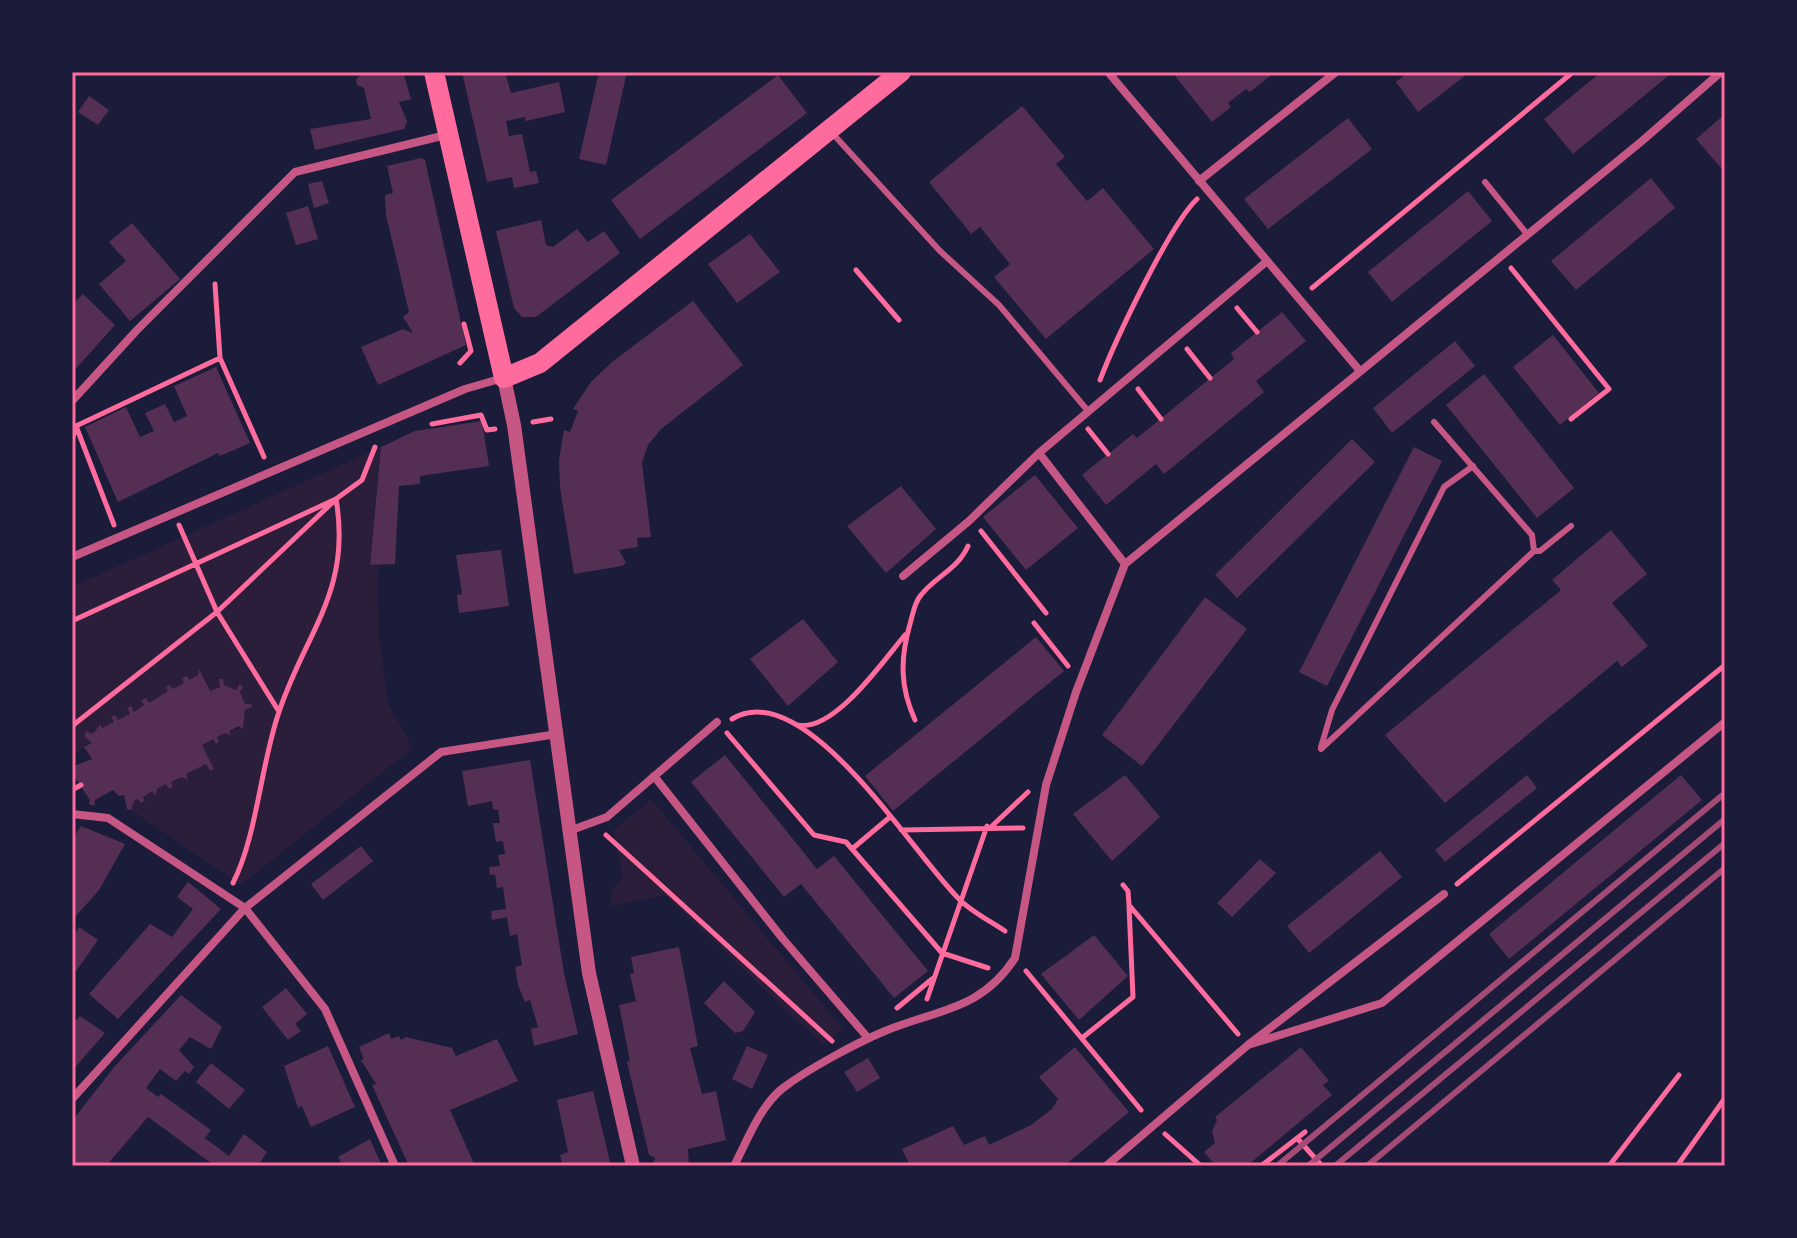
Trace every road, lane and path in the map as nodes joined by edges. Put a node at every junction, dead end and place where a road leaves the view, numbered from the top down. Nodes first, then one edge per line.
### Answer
1 (434, 72) edge
2 (901, 72) edge
3 (1108, 72) edge
4 (1336, 72) edge
5 (1573, 72) edge
6 (1721, 72) edge
7 (831, 131) junction
8 (448, 135) junction
9 (1199, 181) junction
10 (1485, 182) dead end
11 (1206, 190) junction
12 (1527, 234) junction
13 (1266, 262) junction
14 (856, 270) dead end
15 (1513, 271) dead end
16 (215, 284) dead end
17 (1298, 299) junction
18 (1237, 307) dead end
19 (899, 320) dead end
20 (464, 324) dead end
21 (1257, 332) dead end
22 (1186, 348) dead end
23 (220, 358) junction
24 (460, 363) dead end
25 (1360, 371) junction
26 (504, 378) junction
27 (1210, 378) dead end
28 (1137, 388) dead end
29 (72, 401) edge
30 (1090, 410) junction
31 (551, 419) dead end
32 (1161, 419) dead end
33 (1571, 419) dead end
34 (532, 422) dead end
35 (1434, 422) dead end
36 (429, 424) dead end
37 (76, 426) junction
38 (496, 428) dead end
39 (1087, 428) dead end
40 (72, 440) edge
41 (381, 442) dead end
42 (1039, 453) junction
43 (1108, 454) dead end
44 (1473, 466) junction
45 (271, 472) junction
46 (336, 499) junction
47 (174, 513) junction
48 (970, 519) junction
49 (1571, 526) dead end
50 (119, 537) junction
51 (1534, 551) junction
52 (72, 557) edge
53 (197, 564) junction
54 (1125, 564) junction
55 (903, 576) dead end
56 (217, 612) junction
57 (1046, 613) dead end
58 (72, 621) edge
59 (1034, 623) dead end
60 (906, 635) junction
61 (1725, 665) edge
62 (1080, 681) junction
63 (279, 711) junction
64 (780, 713) junction
65 (915, 720) dead end
66 (717, 722) junction
67 (1725, 722) edge
68 (72, 726) edge
69 (558, 734) junction
70 (654, 776) junction
71 (81, 785) dead end
72 (1046, 785) junction
73 (72, 789) edge
74 (72, 814) edge
75 (890, 817) junction
76 (592, 823) junction
77 (990, 826) junction
78 (1036, 828) junction
79 (901, 830) junction
80 (569, 831) junction
81 (852, 849) junction
82 (1123, 885) dead end
83 (1444, 894) joint
84 (226, 895) junction
85 (960, 900) junction
86 (1129, 905) junction
87 (245, 908) junction
88 (1018, 941) junction
89 (942, 953) junction
90 (1015, 958) junction
91 (1005, 974) junction
92 (933, 978) dead end
93 (868, 1038) junction
94 (1082, 1038) junction
95 (1248, 1045) junction
96 (845, 1052) junction
97 (1679, 1075) dead end
98 (1725, 1098) edge
99 (72, 1099) edge
100 (1141, 1110) dead end
101 (1155, 1126) junction
102 (1305, 1132) dead end
103 (1297, 1138) junction
104 (395, 1166) edge
105 (633, 1166) edge
106 (734, 1166) edge
107 (1106, 1166) edge
108 (1201, 1166) edge
109 (1261, 1166) edge
110 (1322, 1166) edge
111 (1609, 1166) edge
112 (1677, 1166) edge

1 - 8 main road
2 - 7 main road
3 - 9 street
4 - 9 street
5 - 17 path
6 - 12 street
7 - 26 main road
7 - 30 lane
8 - 26 main road
8 - 29 street
9 - 11 street
10 - 12 lane
11 - 13 street
11 - 30 path
12 - 25 street
13 - 17 street
13 - 30 street
14 - 19 path
15 - 33 path
16 - 23 path
17 - 25 street
18 - 21 path
20 - 24 path
22 - 27 path
23 - 37 path
23 - 45 path
25 - 54 street
26 - 45 street
26 - 69 street
28 - 32 path
30 - 42 street
31 - 34 path
35 - 44 lane
36 - 38 path
37 - 40 path
37 - 50 path
39 - 43 path
41 - 46 path
42 - 48 street
42 - 54 street
44 - 51 lane
44 - 51 lane
45 - 47 street
46 - 53 path
46 - 56 path
46 - 63 path
47 - 50 street
47 - 53 path
48 - 55 street
48 - 57 path
48 - 60 path
49 - 51 lane
50 - 52 street
53 - 56 path
53 - 58 path
54 - 62 street
56 - 63 path
56 - 68 path
59 - 62 path
60 - 64 path
60 - 65 path
61 - 83 path
62 - 72 street
63 - 84 path
64 - 66 path
64 - 75 path
66 - 70 street
66 - 81 path
67 - 95 street
69 - 80 street
69 - 87 street
70 - 76 street
70 - 93 street
71 - 73 path
72 - 77 path
72 - 78 street
74 - 84 street
75 - 79 path
75 - 81 path
76 - 80 street
76 - 96 path
77 - 78 path
77 - 79 path
77 - 85 path
78 - 88 street
79 - 85 path
80 - 105 street
81 - 89 path
82 - 86 path
83 - 95 street
84 - 87 street
85 - 88 path
85 - 89 path
86 - 94 path
86 - 95 path
87 - 99 street
87 - 104 street
88 - 90 street
89 - 91 path
89 - 92 path
90 - 91 street
90 - 94 path
91 - 93 street
93 - 96 street
94 - 100 path
95 - 101 street
96 - 106 street
97 - 111 path
98 - 112 path
101 - 107 street
101 - 108 path
102 - 103 path
103 - 109 path
103 - 110 path

